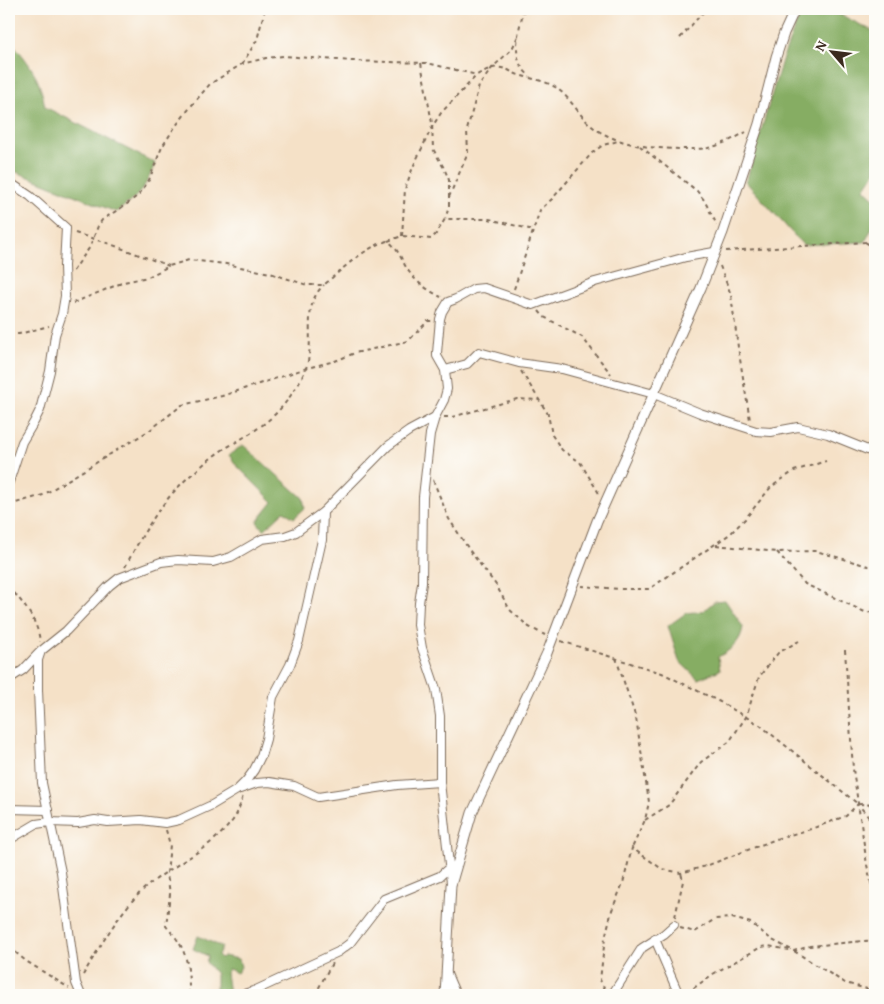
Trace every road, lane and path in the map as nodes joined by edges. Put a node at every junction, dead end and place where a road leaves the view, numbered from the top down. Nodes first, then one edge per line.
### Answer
1 (265, 9) edge
2 (524, 9) edge
3 (706, 9) edge
4 (796, 9) edge
5 (518, 36) junction
6 (680, 38) dead end
7 (421, 63) junction
8 (242, 64) junction
9 (492, 68) junction
10 (478, 75) junction
11 (530, 77) junction
12 (759, 124) junction
13 (432, 128) junction
14 (618, 141) junction
15 (640, 146) junction
16 (9, 182) edge
17 (449, 196) junction
18 (445, 220) junction
19 (66, 228) junction
20 (533, 230) junction
21 (722, 232) junction
22 (402, 236) junction
23 (93, 239) junction
24 (875, 239) edge
25 (387, 241) junction
26 (865, 242) junction
27 (875, 248) edge
28 (714, 252) junction
29 (169, 266) junction
30 (64, 282) junction
31 (324, 285) junction
32 (511, 296) junction
33 (448, 302) junction
34 (534, 305) junction
35 (62, 314) junction
36 (440, 319) junction
37 (58, 323) junction
38 (9, 334) edge
39 (514, 362) junction
40 (307, 368) junction
41 (445, 370) junction
42 (620, 386) junction
43 (654, 394) junction
44 (539, 400) junction
45 (434, 416) junction
46 (751, 428) junction
47 (875, 452) edge
48 (826, 461) dead end
49 (426, 469) junction
50 (9, 482) edge
51 (604, 503) junction
52 (9, 505) edge
53 (323, 512) junction
54 (714, 545) junction
55 (777, 552) junction
56 (875, 568) edge
57 (119, 578) junction
58 (573, 585) junction
59 (9, 587) edge
60 (875, 610) edge
61 (553, 638) junction
62 (800, 640) dead end
63 (845, 650) dead end
64 (41, 651) junction
65 (616, 658) junction
66 (9, 679) edge
67 (746, 717) junction
68 (440, 782) junction
69 (246, 786) junction
70 (236, 790) junction
71 (858, 804) junction
72 (875, 805) edge
73 (9, 809) edge
74 (48, 810) junction
75 (645, 820) junction
76 (50, 822) junction
77 (164, 823) junction
78 (875, 825) edge
79 (9, 840) edge
80 (632, 848) junction
81 (459, 856) junction
82 (450, 869) junction
83 (168, 872) junction
84 (681, 873) junction
85 (451, 885) junction
86 (875, 900) edge
87 (674, 925) junction
88 (655, 939) junction
89 (875, 940) edge
90 (9, 947) edge
91 (794, 951) junction
92 (338, 952) junction
93 (447, 974) junction
94 (77, 991) edge
95 (609, 994) edge
96 (875, 994) edge
97 (188, 995) edge
98 (241, 995) edge
99 (315, 995) edge
100 (445, 995) edge
101 (456, 995) edge
102 (679, 995) edge
103 (684, 995) edge

1 - 8 path
2 - 5 path
3 - 6 path
4 - 12 street
5 - 9 path
5 - 11 path
7 - 8 path
7 - 10 path
7 - 13 path
8 - 23 path
9 - 10 path
9 - 11 path
9 - 17 path
10 - 13 path
11 - 14 path
12 - 15 path
12 - 21 street
13 - 17 path
13 - 22 path
14 - 15 path
14 - 20 path
15 - 21 path
16 - 19 street
17 - 18 path
18 - 20 path
18 - 22 path
19 - 23 path
19 - 30 street
20 - 32 path
21 - 28 street
22 - 25 path
23 - 29 path
23 - 30 path
24 - 26 path
25 - 31 path
25 - 33 path
26 - 27 path
26 - 28 path
28 - 34 street
28 - 43 street
28 - 46 path
29 - 31 path
29 - 35 path
30 - 35 street
31 - 40 path
32 - 33 street
32 - 34 street
33 - 36 street
34 - 42 path
35 - 37 street
36 - 40 path
36 - 41 street
37 - 38 path
37 - 50 street
39 - 41 street
39 - 42 street
39 - 44 path
40 - 52 path
40 - 57 path
41 - 45 street
42 - 43 street
43 - 46 street
43 - 51 street
44 - 45 path
44 - 51 path
45 - 49 street
45 - 53 street
46 - 47 street
48 - 54 path
49 - 61 path
49 - 68 street
51 - 58 street
53 - 57 street
53 - 70 street
54 - 55 path
54 - 58 path
55 - 56 path
55 - 60 path
57 - 64 street
58 - 61 street
59 - 64 path
61 - 65 path
61 - 81 street
62 - 67 path
63 - 71 path
64 - 66 street
64 - 74 street
65 - 67 path
65 - 75 path
67 - 71 path
67 - 75 path
68 - 69 street
68 - 82 street
69 - 70 street
69 - 83 path
70 - 77 street
71 - 72 path
71 - 78 path
71 - 84 path
71 - 86 path
73 - 74 street
74 - 76 street
75 - 80 path
76 - 77 street
76 - 79 street
76 - 94 street
77 - 83 path
80 - 84 path
80 - 95 path
81 - 82 street
81 - 85 street
82 - 85 street
82 - 92 street
83 - 94 path
83 - 97 path
84 - 87 path
85 - 93 street
87 - 88 street
87 - 91 path
88 - 95 street
88 - 102 street
89 - 91 path
90 - 94 path
91 - 96 path
91 - 103 path
92 - 98 street
92 - 99 path
93 - 100 street
93 - 101 street

